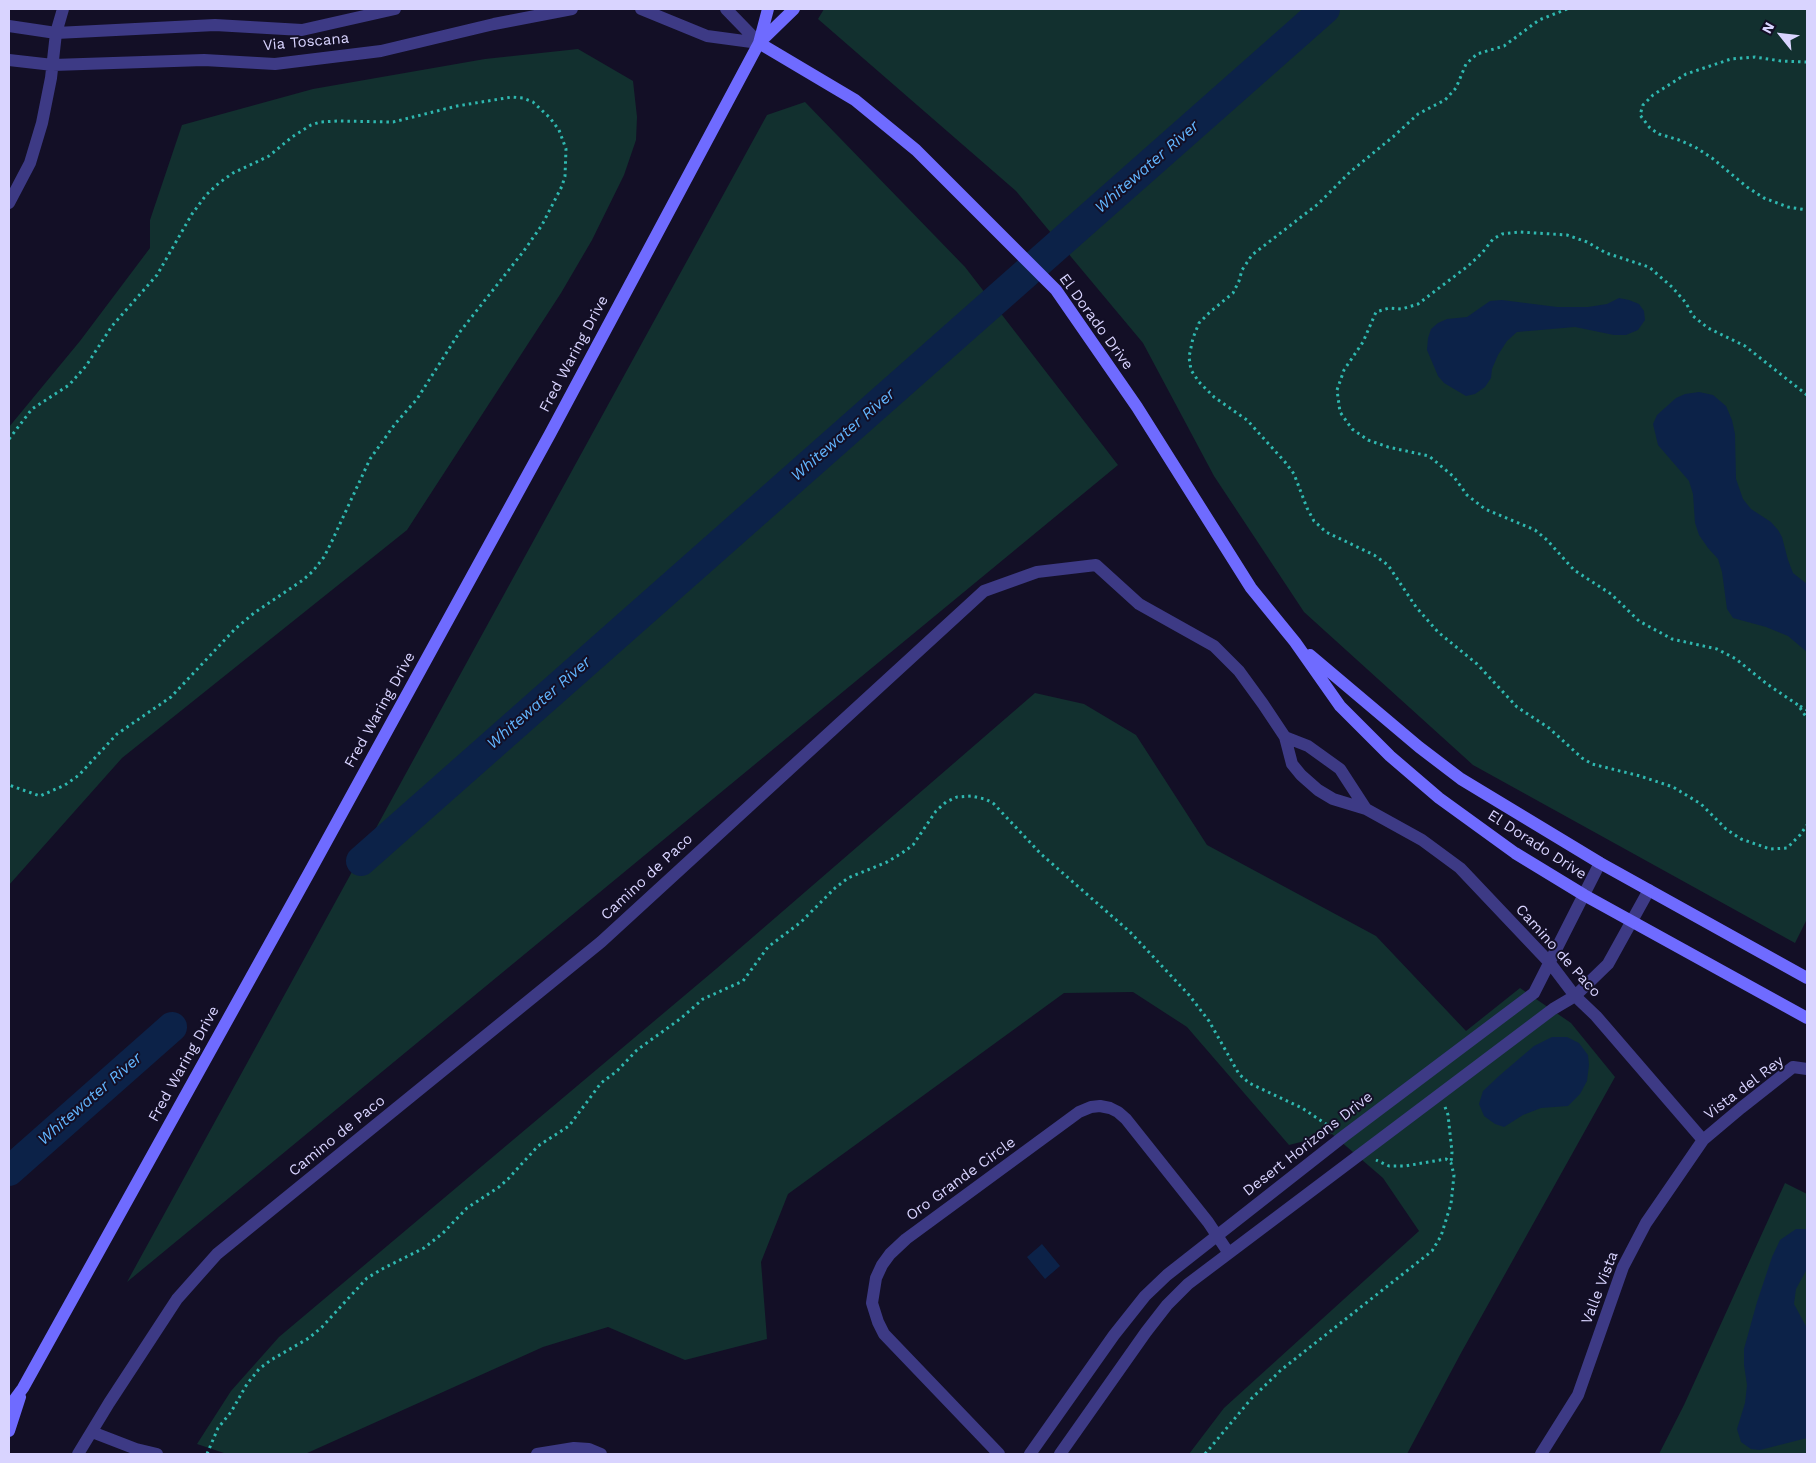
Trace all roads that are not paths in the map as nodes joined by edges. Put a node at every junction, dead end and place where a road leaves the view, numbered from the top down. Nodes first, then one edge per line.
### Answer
1 (63, 9) edge
2 (395, 9) edge
3 (572, 9) edge
4 (641, 9) edge
5 (726, 9) edge
6 (768, 9) edge
7 (794, 9) edge
8 (9, 26) edge
9 (56, 32) junction
10 (759, 43) junction
11 (9, 60) edge
12 (53, 65) junction
13 (9, 203) edge
14 (1295, 642) junction
15 (1285, 738) junction
16 (1366, 809) junction
17 (1600, 863) junction
18 (1649, 890) junction
19 (1584, 895) junction
20 (1632, 920) junction
21 (1550, 963) junction
22 (1807, 978) edge
23 (1575, 996) junction
24 (1807, 1018) edge
25 (1807, 1069) edge
26 (1703, 1140) junction
27 (1217, 1235) junction
28 (1228, 1252) junction
29 (23, 1388) junction
30 (9, 1407) edge
31 (9, 1430) edge
32 (92, 1432) junction
33 (78, 1454) edge
34 (157, 1454) edge
35 (537, 1454) edge
36 (601, 1454) edge
37 (999, 1454) edge
38 (1030, 1454) edge
39 (1060, 1454) edge
40 (1541, 1454) edge

1 - 9 street
2 - 9 street, Via Toscana
3 - 12 street, Via Toscana
4 - 10 street
5 - 10 street
6 - 10 main road, Fred Waring Drive
7 - 10 main road, Fred Waring Drive
8 - 9 street, Via Toscana
9 - 12 street
10 - 14 main road, El Dorado Drive
10 - 29 main road, Fred Waring Drive
11 - 12 street, Via Toscana
12 - 13 street
14 - 17 main road, El Dorado Drive
14 - 19 main road, El Dorado Drive
15 - 16 street, Camino de Paco
15 - 16 street, Camino de Paco
15 - 32 street, Camino de Paco
16 - 21 street, Camino de Paco
17 - 18 main road, El Dorado Drive
17 - 19 street, Desert Horizons Drive
18 - 20 street
18 - 22 main road, El Dorado Drive
19 - 20 main road, El Dorado Drive
19 - 21 street, Desert Horizons Drive
20 - 23 street
20 - 24 main road, El Dorado Drive
21 - 23 street, Camino de Paco
21 - 27 street, Desert Horizons Drive
23 - 26 street, Camino de Paco
23 - 28 street
25 - 26 street, Vista del Rey
26 - 40 street, Valle Vista
27 - 28 street, Oro Grande Circle
27 - 37 street, Oro Grande Circle
27 - 38 street, Desert Horizons Drive
28 - 39 street
29 - 30 main road, Fred Waring Drive
29 - 31 main road, Fred Waring Drive
32 - 33 street, Camino de Paco
32 - 34 street
35 - 36 street

